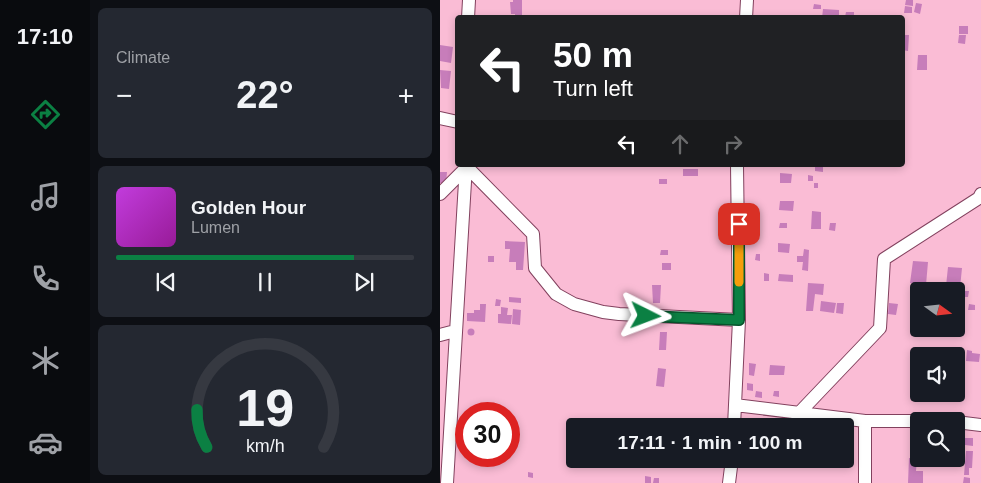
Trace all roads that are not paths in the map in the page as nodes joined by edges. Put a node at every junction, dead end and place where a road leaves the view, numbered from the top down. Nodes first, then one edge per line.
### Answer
1 (469, 0) edge
2 (747, 0) edge
3 (468, 15) edge
4 (746, 15) edge
5 (440, 118) edge
6 (455, 121) edge
7 (466, 167) edge
8 (467, 167) edge
9 (468, 167) edge
10 (737, 167) edge
11 (440, 194) edge
12 (981, 194) edge
13 (739, 320) junction
14 (456, 331) junction
15 (440, 335) edge
16 (735, 405) junction
17 (800, 412) junction
18 (734, 418) edge
19 (864, 421) junction
20 (910, 421) edge
21 (965, 423) edge
22 (981, 425) edge
23 (731, 468) edge
24 (447, 483) edge
25 (730, 483) edge
26 (865, 483) edge

1 - 3 street
2 - 4 street
5 - 6 street
7 - 11 street
8 - 14 street
9 - 13 street
10 - 13 street
12 - 17 street
13 - 16 street
14 - 15 street
14 - 24 street
16 - 17 street
16 - 18 street
17 - 19 street
19 - 20 street
19 - 26 street
21 - 22 street
23 - 25 street

